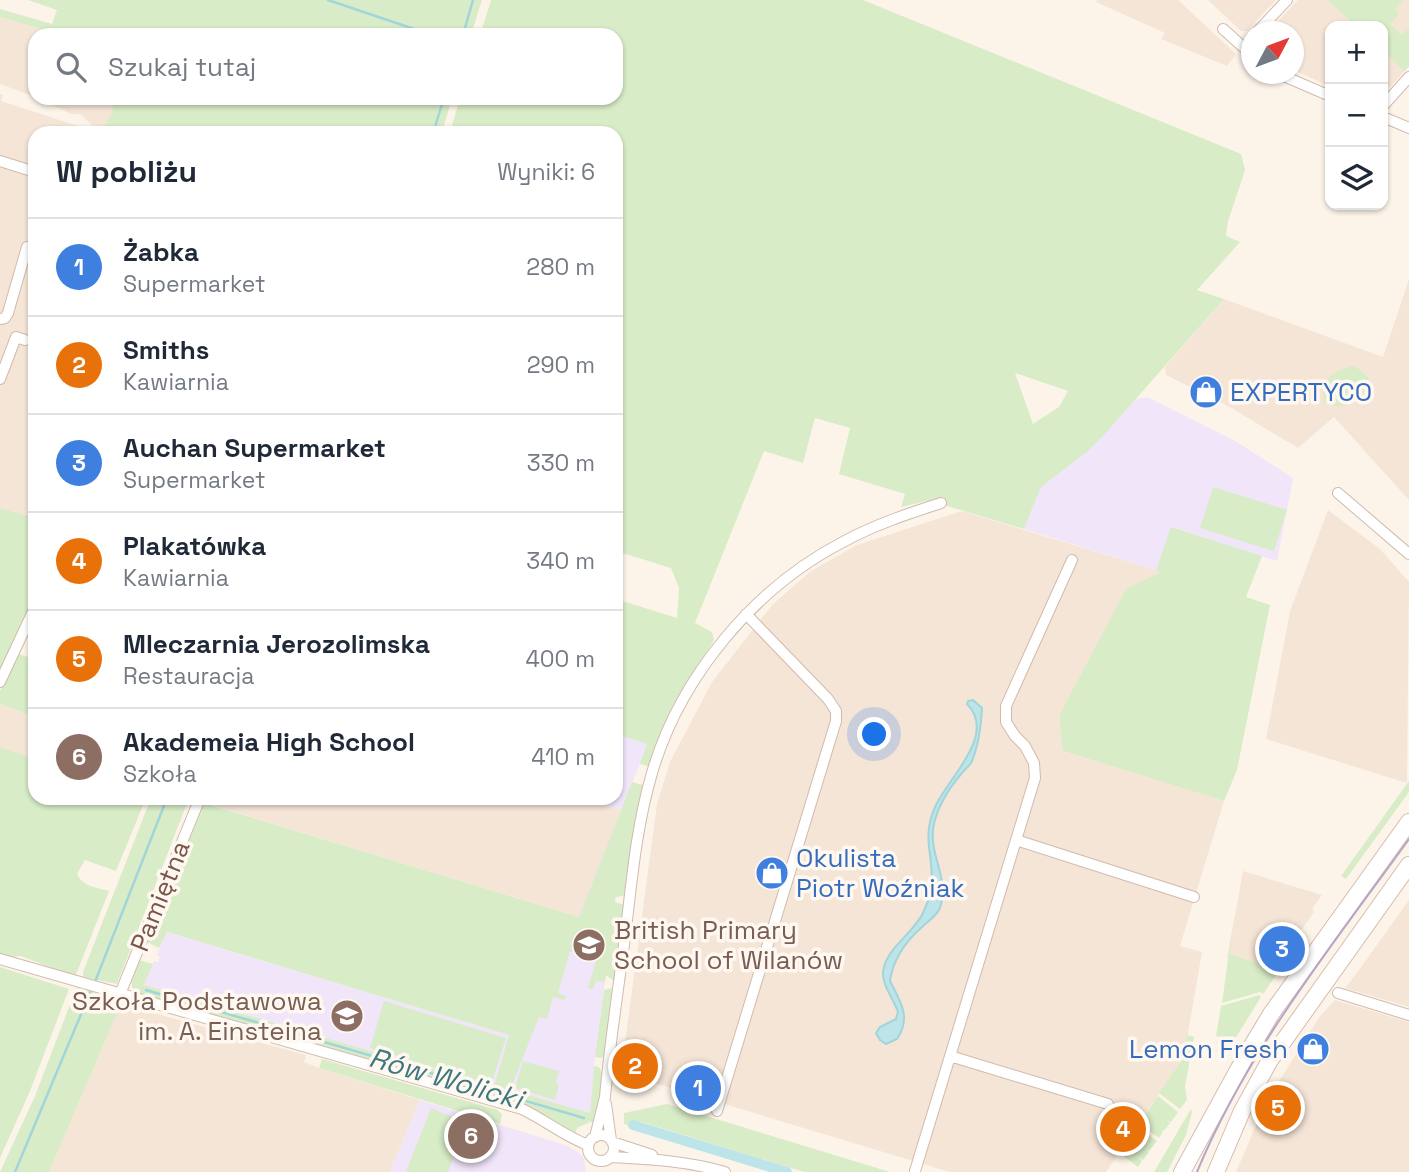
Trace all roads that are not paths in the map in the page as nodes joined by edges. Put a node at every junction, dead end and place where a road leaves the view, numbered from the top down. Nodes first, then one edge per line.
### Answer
1 (1287, 0) edge
2 (1267, 21) edge
3 (1223, 29) dead end
4 (1241, 46) edge
5 (1409, 77) edge
6 (1302, 84) edge
7 (1325, 94) edge
8 (1388, 100) edge
9 (1388, 119) edge
10 (1409, 128) edge
11 (0, 161) edge
12 (28, 170) edge
13 (27, 247) dead end
14 (0, 319) edge
15 (25, 340) dead end
16 (0, 379) edge
17 (1338, 493) dead end
18 (941, 503) dead end
19 (1409, 554) edge
20 (1072, 560) dead end
21 (746, 614) junction
22 (28, 622) edge
23 (0, 682) edge
24 (197, 805) edge
25 (1409, 822) edge
26 (1016, 840) junction
27 (1409, 865) edge
28 (1194, 897) dead end
29 (0, 959) edge
30 (1338, 993) dead end
31 (120, 994) junction
32 (1409, 1015) edge
33 (950, 1056) junction
34 (605, 1097) junction
35 (1108, 1104) dead end
36 (716, 1111) dead end
37 (592, 1141) junction
38 (612, 1141) junction
39 (603, 1159) junction
40 (672, 1161) junction
41 (915, 1171) edge
42 (595, 1172) edge
43 (603, 1172) edge
44 (725, 1172) edge
45 (1182, 1172) edge
46 (1216, 1172) edge

1 - 2 street
3 - 4 street
5 - 8 street
6 - 7 street
9 - 10 street
11 - 12 street
13 - 14 street
15 - 16 street
17 - 19 street
18 - 21 street
20 - 26 street
21 - 34 street
21 - 36 street
22 - 23 street
24 - 31 street, Pamiętna
25 - 45 street
26 - 28 street
26 - 33 street
27 - 46 street
29 - 31 street
30 - 32 street
31 - 37 street
33 - 35 street
33 - 41 street
34 - 37 street
34 - 38 street
37 - 38 street
37 - 39 street
38 - 39 street
38 - 40 street
39 - 40 street
39 - 42 street
39 - 43 street
40 - 44 street

